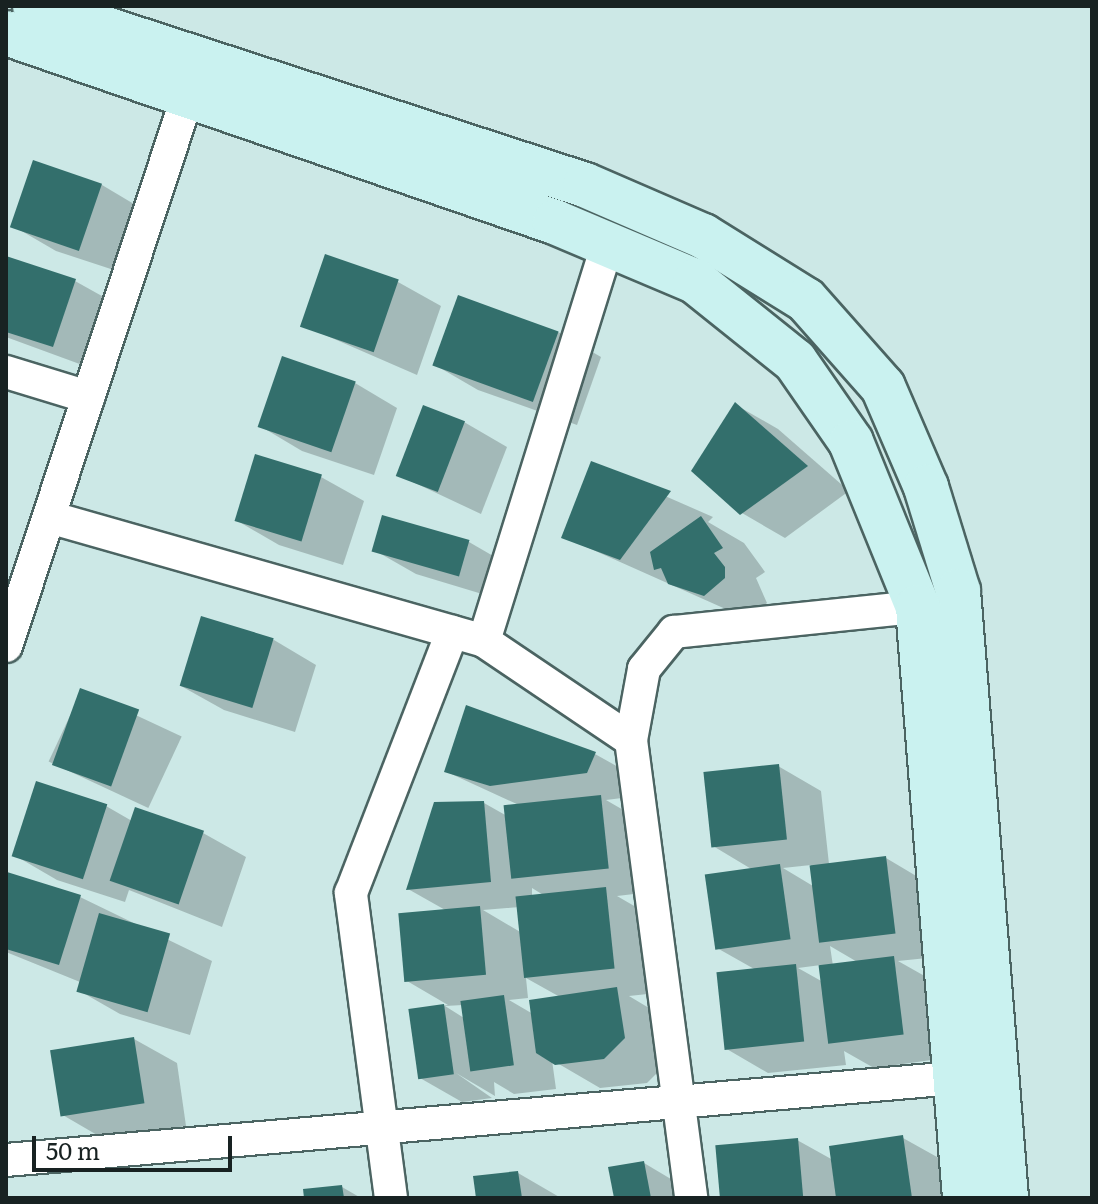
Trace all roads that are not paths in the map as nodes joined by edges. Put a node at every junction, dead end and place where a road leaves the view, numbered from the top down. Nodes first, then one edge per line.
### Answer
1 (35, 6) edge
2 (6, 33) edge
3 (188, 95) junction
4 (608, 244) junction
5 (6, 372) edge
6 (88, 397) junction
7 (49, 517) junction
8 (918, 607) junction
9 (452, 632) junction
10 (484, 641) junction
11 (6, 646) edge
12 (631, 740) junction
13 (954, 1078) junction
14 (682, 1100) junction
15 (385, 1126) junction
16 (6, 1160) edge
17 (391, 1198) edge
18 (691, 1198) edge
19 (965, 1198) edge
20 (1006, 1198) edge

1 - 20 main road
2 - 3 main road
3 - 4 main road
3 - 6 street
4 - 8 main road
4 - 10 street
5 - 6 street
6 - 7 street
7 - 9 street
7 - 11 street
8 - 12 street
8 - 13 main road
9 - 10 street
9 - 15 street
10 - 12 street
12 - 14 street
13 - 14 street
13 - 19 main road
14 - 15 street
14 - 18 street
15 - 16 street
15 - 17 street

